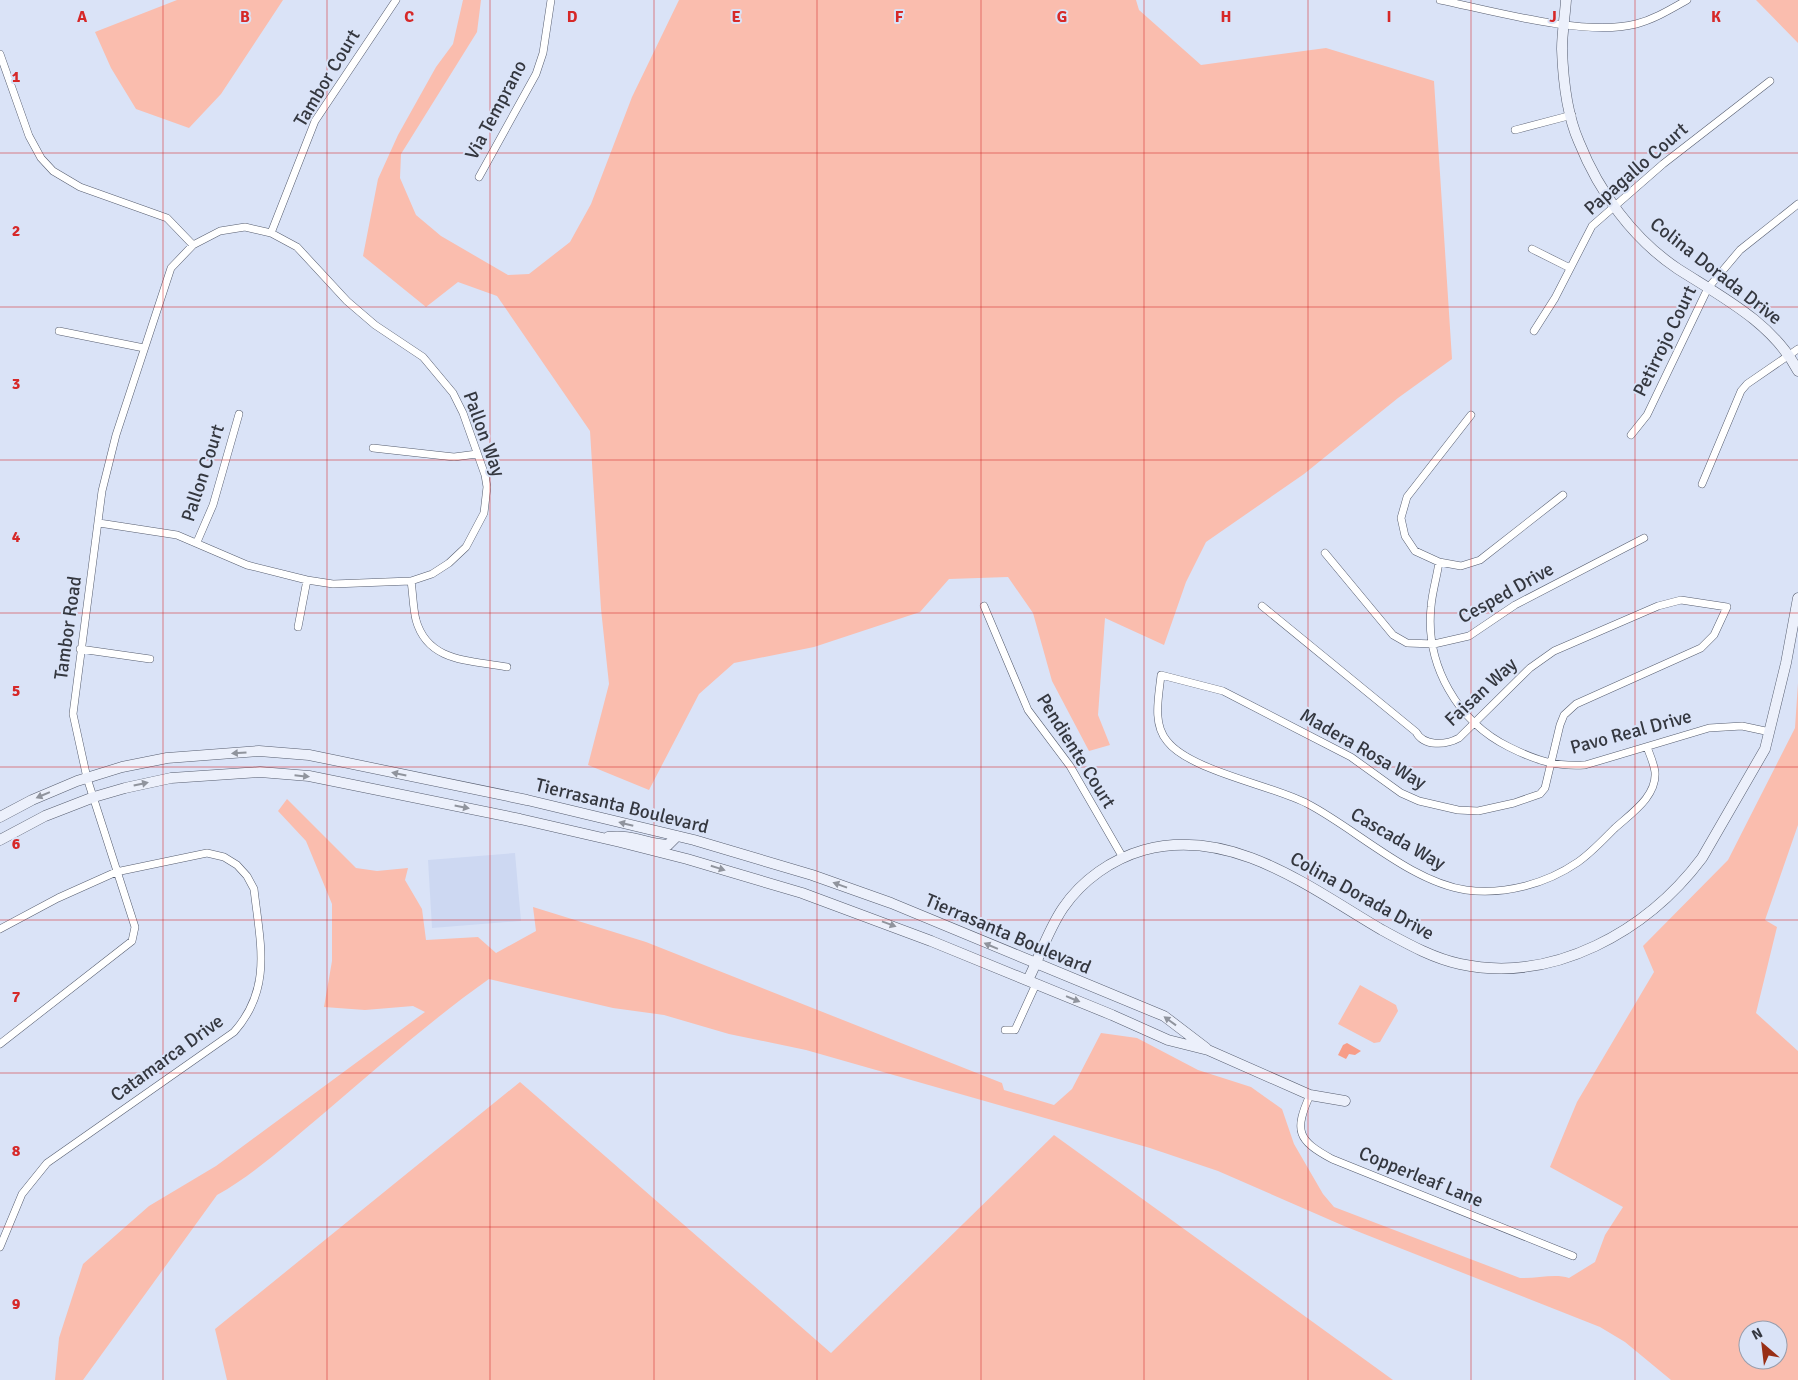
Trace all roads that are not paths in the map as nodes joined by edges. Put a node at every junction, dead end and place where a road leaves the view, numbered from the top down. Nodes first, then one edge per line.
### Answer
1 (396, 0) edge
2 (551, 0) edge
3 (1440, 0) edge
4 (1566, 0) edge
5 (1688, 0) edge
6 (1564, 25) junction
7 (0, 54) edge
8 (1770, 81) dead end
9 (1572, 115) junction
10 (1515, 130) dead end
11 (479, 177) dead end
12 (1798, 204) edge
13 (1613, 206) junction
14 (271, 233) junction
15 (193, 245) junction
16 (1532, 249) dead end
17 (1570, 268) junction
18 (1708, 288) junction
19 (1534, 331) dead end
20 (60, 332) dead end
21 (144, 348) junction
22 (1798, 349) edge
23 (1789, 355) junction
24 (1798, 370) edge
25 (239, 414) dead end
26 (1471, 415) dead end
27 (1631, 435) dead end
28 (373, 448) dead end
29 (477, 454) junction
30 (1702, 484) dead end
31 (1563, 495) dead end
32 (99, 523) junction
33 (1644, 538) dead end
34 (197, 542) junction
35 (1326, 553) dead end
36 (1439, 562) junction
37 (307, 580) junction
38 (411, 581) junction
39 (1798, 598) edge
40 (984, 606) dead end
41 (1262, 606) dead end
42 (1726, 607) joint
43 (298, 627) dead end
44 (1434, 644) junction
45 (80, 649) junction
46 (150, 659) dead end
47 (507, 666) dead end
48 (1161, 675) joint
49 (1475, 725) junction
50 (1770, 732) junction
51 (1648, 747) junction
52 (1551, 764) junction
53 (87, 778) junction
54 (94, 797) junction
55 (0, 817) edge
56 (677, 836) junction
57 (603, 838) junction
58 (0, 840) edge
59 (1122, 856) junction
60 (116, 872) junction
61 (0, 929) edge
62 (1036, 964) junction
63 (1032, 982) junction
64 (1005, 1030) dead end
65 (0, 1044) edge
66 (1208, 1050) junction
67 (1310, 1095) junction
68 (1345, 1101) dead end
69 (0, 1247) edge
70 (1573, 1256) dead end

1 - 14 street, Tambor Court
2 - 11 street, Via Temprano
3 - 6 street
4 - 6 main road, Colina Dorada Drive
5 - 6 street
6 - 9 main road, Colina Dorada Drive
7 - 15 street
8 - 13 street, Papagallo Court
9 - 10 street
9 - 13 main road, Colina Dorada Drive
12 - 18 street, Petirrojo Court
13 - 17 street, Papagallo Court
13 - 18 main road, Colina Dorada Drive
14 - 15 street, Tambor Road
14 - 29 street, Pallon Way
15 - 21 street, Tambor Road
16 - 17 street
17 - 19 street, Papagallo Court
18 - 23 main road, Colina Dorada Drive
18 - 27 street, Petirrojo Court
20 - 21 street
21 - 32 street, Tambor Road
22 - 23 street
23 - 24 main road, Colina Dorada Drive
23 - 30 street
25 - 34 street, Pallon Court
26 - 36 street
28 - 29 street
29 - 38 street, Pallon Way
31 - 36 street
32 - 34 street, Pallon Way
32 - 45 street, Tambor Road
33 - 44 street, Cesped Drive
34 - 37 street, Pallon Way
35 - 44 street, Cesped Drive
36 - 44 street, Pavo Real Drive
37 - 38 street, Pallon Way
37 - 43 street
38 - 47 street
39 - 50 main road, Colina Dorada Drive
40 - 59 street, Pendiente Court
41 - 49 street, Faisan Way
42 - 49 street, Faisan Way
42 - 52 street, Madera Rosa Way
44 - 49 street, Pavo Real Drive
45 - 46 street
45 - 53 street, Tambor Road
48 - 51 street, Cascada Way
48 - 52 street, Madera Rosa Way
49 - 52 street, Pavo Real Drive
50 - 51 street, Pavo Real Drive
50 - 59 main road, Colina Dorada Drive
51 - 52 street, Pavo Real Drive
53 - 54 street, Tambor Road
53 -> 55 main road, Tierrasanta Boulevard
56 -> 53 main road, Tierrasanta Boulevard
54 -> 57 main road, Tierrasanta Boulevard
54 - 58 main road, Tierrasanta Boulevard
54 - 60 street, Tambor Road
56 - 57 main road
62 -> 56 main road, Tierrasanta Boulevard
57 -> 63 main road, Tierrasanta Boulevard
59 - 62 main road, Colina Dorada Drive
60 - 61 street, Catamarca Drive
60 - 65 street, Tambor Road
60 - 69 street, Catamarca Drive
62 - 63 main road, Colina Dorada Drive
66 -> 62 main road, Tierrasanta Boulevard
63 - 64 street
63 -> 66 main road, Tierrasanta Boulevard
66 - 67 main road, Tierrasanta Boulevard
67 - 68 main road, Tierrasanta Boulevard
67 - 70 street, Copperleaf Lane

